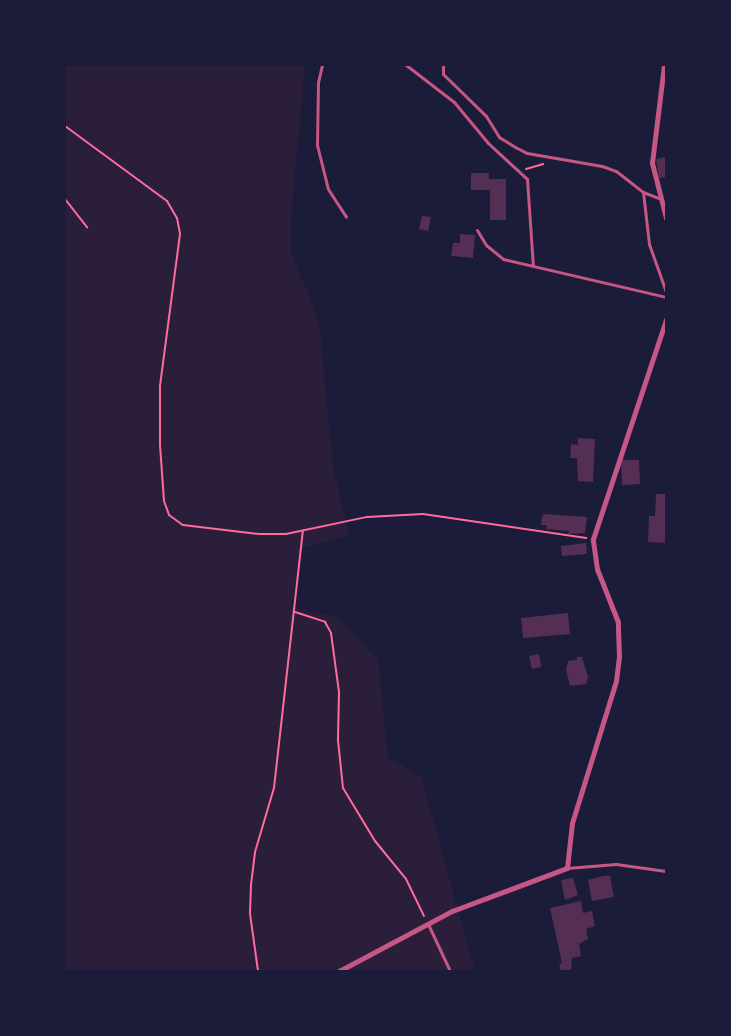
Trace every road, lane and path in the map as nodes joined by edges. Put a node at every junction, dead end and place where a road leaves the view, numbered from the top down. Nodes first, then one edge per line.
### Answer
1 (322, 65) edge
2 (406, 65) edge
3 (443, 65) edge
4 (664, 65) edge
5 (65, 126) edge
6 (553, 158) junction
7 (522, 171) junction
8 (643, 192) junction
9 (660, 198) junction
10 (65, 199) edge
11 (346, 218) dead end
12 (666, 218) edge
13 (87, 227) dead end
14 (477, 230) dead end
15 (533, 266) junction
16 (666, 292) edge
17 (666, 297) edge
18 (666, 320) edge
19 (303, 531) junction
20 (593, 539) junction
21 (295, 612) junction
22 (567, 868) junction
23 (666, 871) edge
24 (427, 923) junction
25 (258, 971) edge
26 (339, 971) edge
27 (450, 971) edge

1 - 11 lane
2 - 7 lane
3 - 6 lane
4 - 9 street
5 - 19 path
6 - 7 path
6 - 8 lane
7 - 15 lane
8 - 9 lane
8 - 16 lane
9 - 12 street
10 - 13 path
14 - 15 lane
15 - 17 lane
18 - 20 street
19 - 20 path
19 - 21 path
20 - 22 street
21 - 24 path
21 - 25 path
22 - 23 lane
22 - 24 street
24 - 26 street
24 - 27 lane

